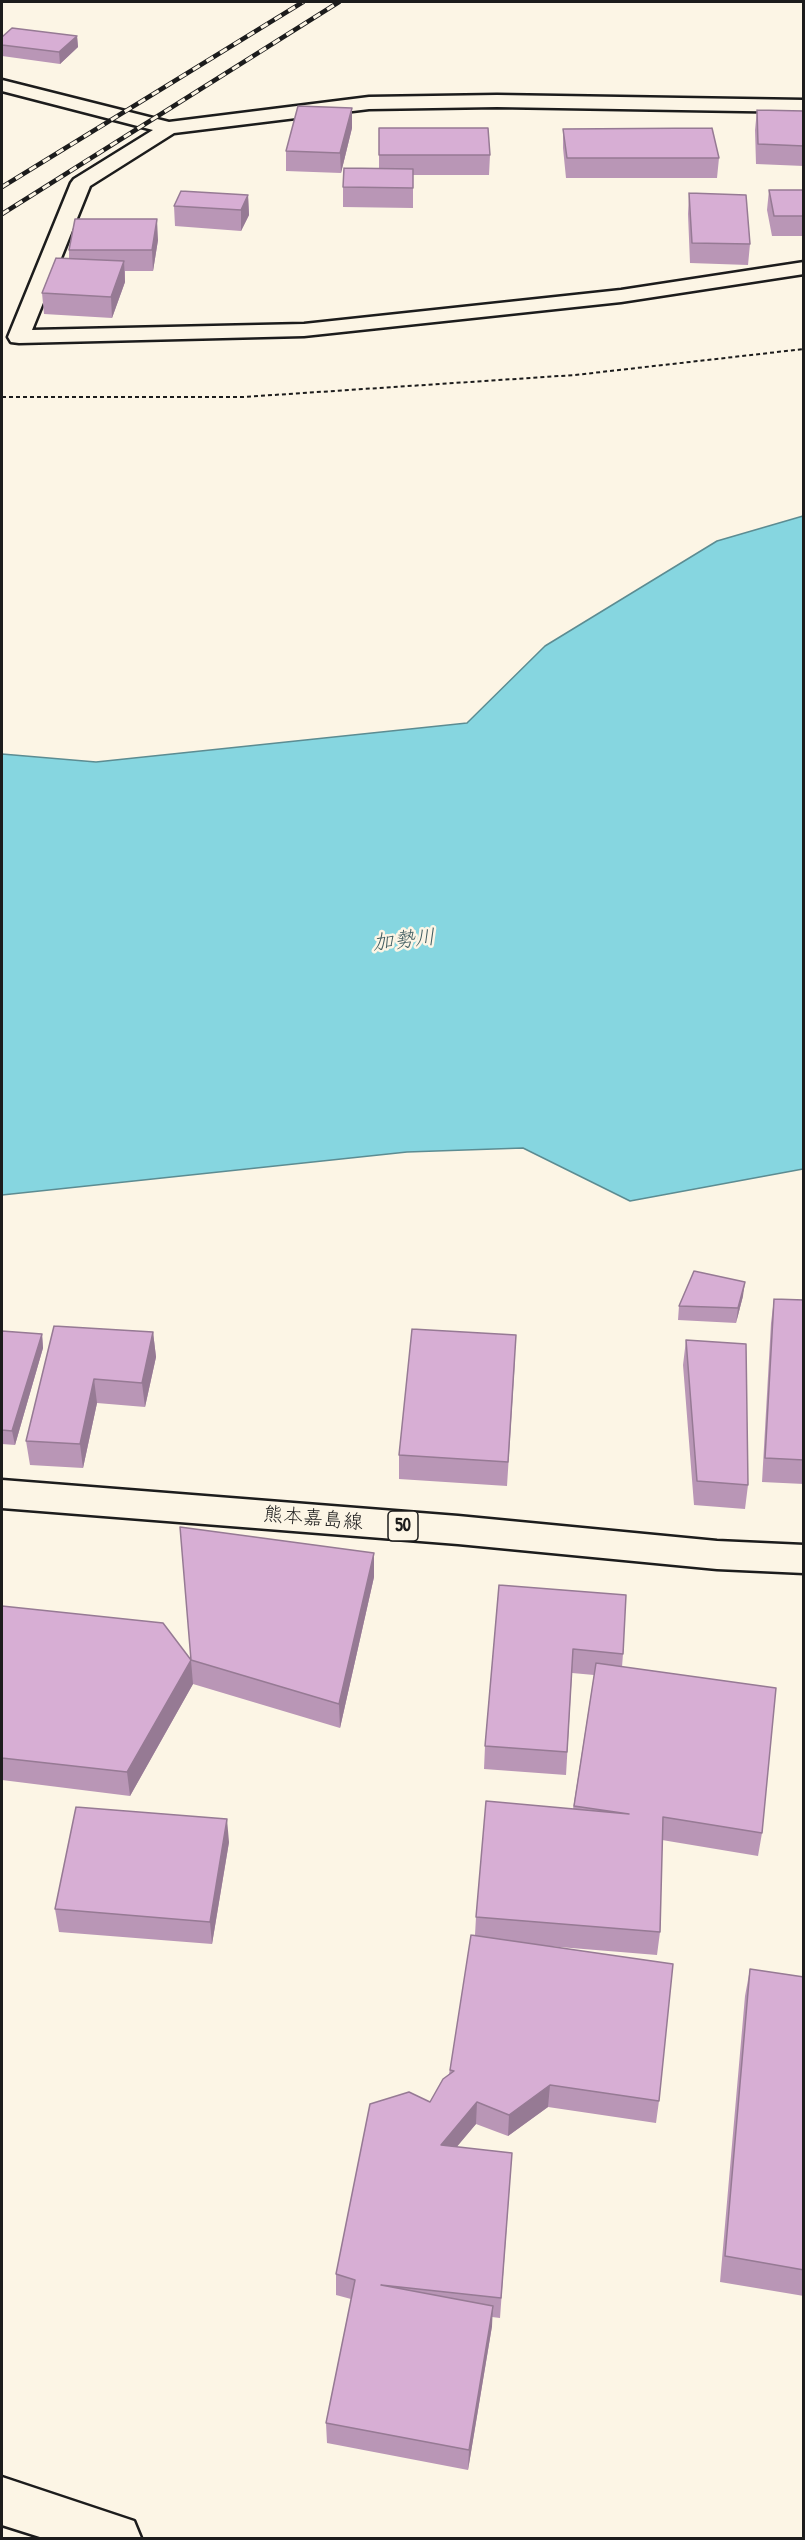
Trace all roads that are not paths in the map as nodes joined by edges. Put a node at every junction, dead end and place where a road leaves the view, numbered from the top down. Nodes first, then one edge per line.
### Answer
1 (2, 86) edge
2 (804, 106) edge
3 (169, 128) junction
4 (804, 268) edge
5 (10, 336) edge
6 (2, 1494) edge
7 (804, 1559) edge
8 (2, 2501) edge
9 (117, 2538) edge

1 - 3 street
2 - 3 street
3 - 5 street
4 - 5 street
6 - 7 street, 熊本嘉島線 / 50
8 - 9 street

